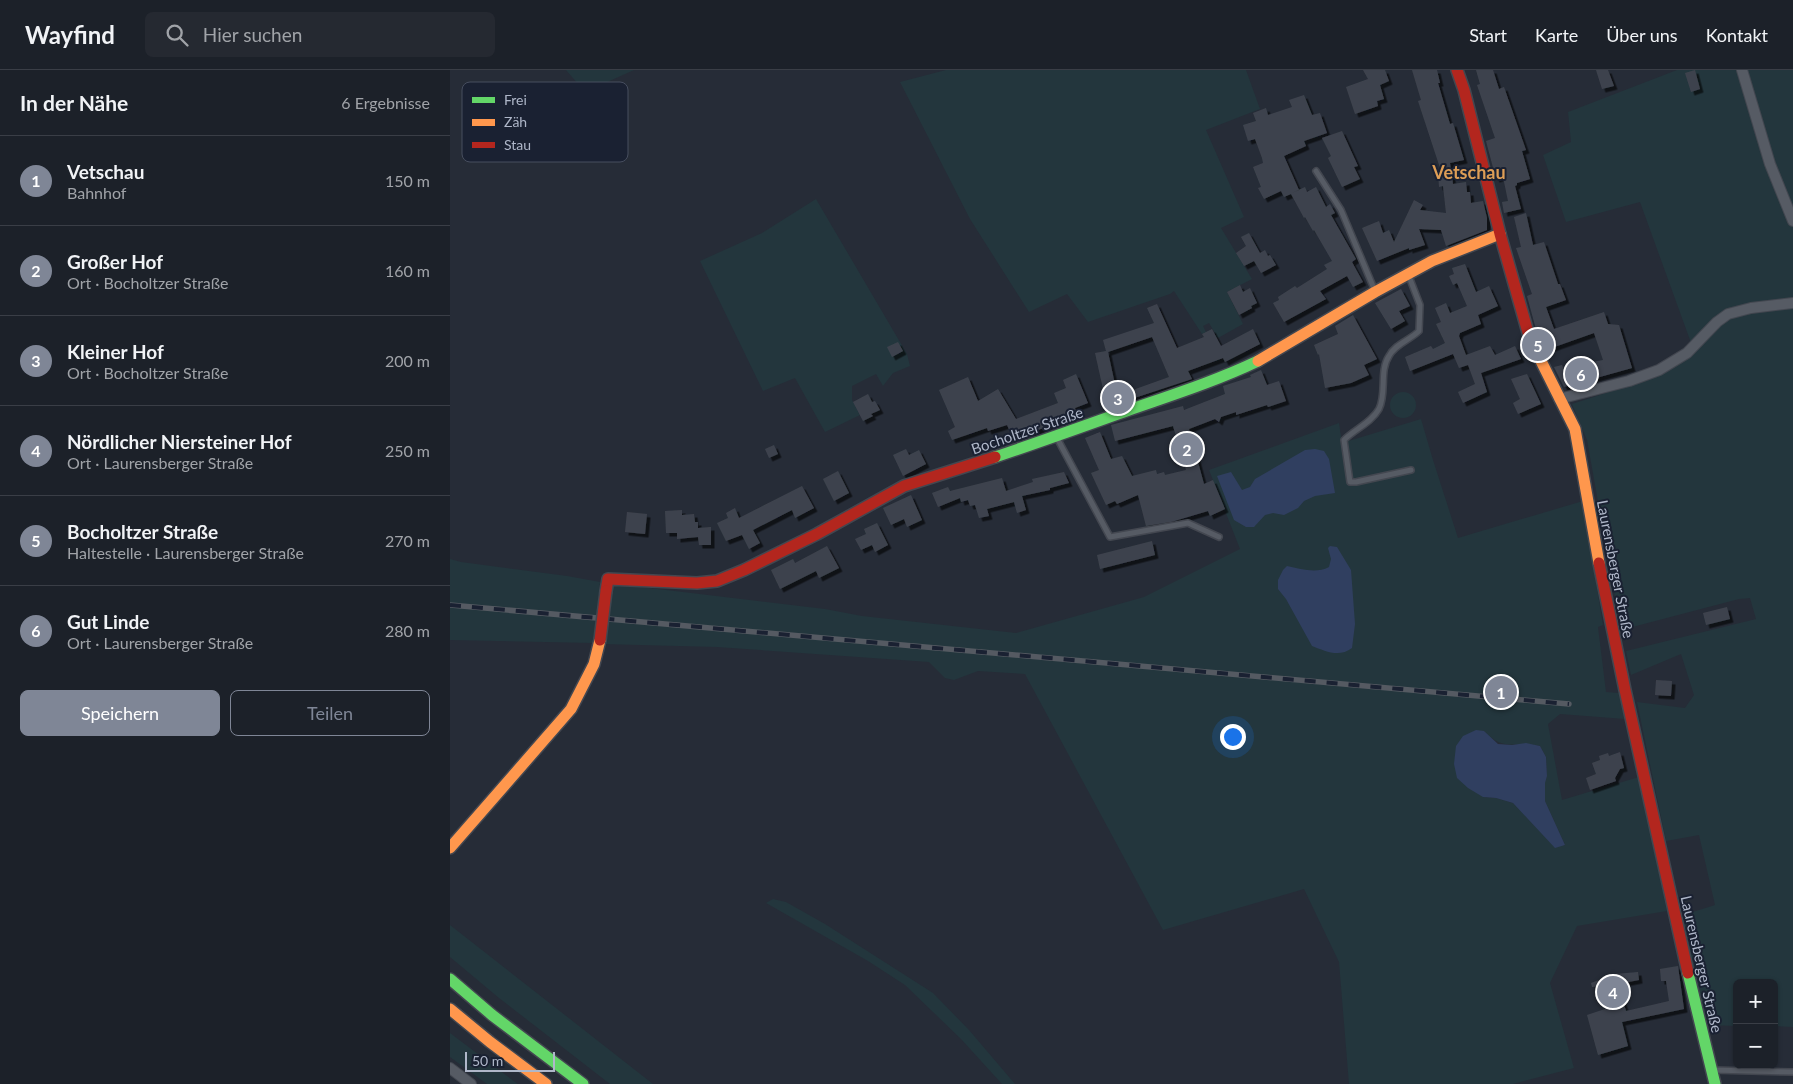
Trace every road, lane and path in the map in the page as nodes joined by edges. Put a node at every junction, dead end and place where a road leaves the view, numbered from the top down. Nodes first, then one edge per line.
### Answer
1 (1457, 70) edge
2 (1742, 70) edge
3 (1316, 171) dead end
4 (1793, 221) edge
5 (1500, 234) junction
6 (1408, 274) junction
7 (1375, 292) junction
8 (1793, 303) edge
9 (1559, 399) junction
10 (1057, 437) junction
11 (1411, 470) dead end
12 (1219, 537) dead end
13 (450, 848) edge
14 (450, 979) edge
15 (450, 1009) edge
16 (450, 1068) edge
17 (1711, 1070) junction
18 (1793, 1072) edge
19 (471, 1084) edge
20 (546, 1084) edge
21 (583, 1084) edge
22 (1715, 1084) edge

1 - 5 main road, Laurensberger Straße
2 - 4 street
3 - 7 lane
5 - 6 main road, Bocholtzer Straße
5 - 9 main road, Laurensberger Straße
6 - 7 main road, Bocholtzer Straße
6 - 11 lane
7 - 10 main road, Bocholtzer Straße
8 - 9 street
9 - 17 main road, Laurensberger Straße
10 - 12 lane
10 - 13 main road, Bocholtzer Straße, bridge
14 - 21 main road
15 - 20 main road
16 - 19 street
17 - 18 lane
17 - 22 main road, Laurensberger Straße

